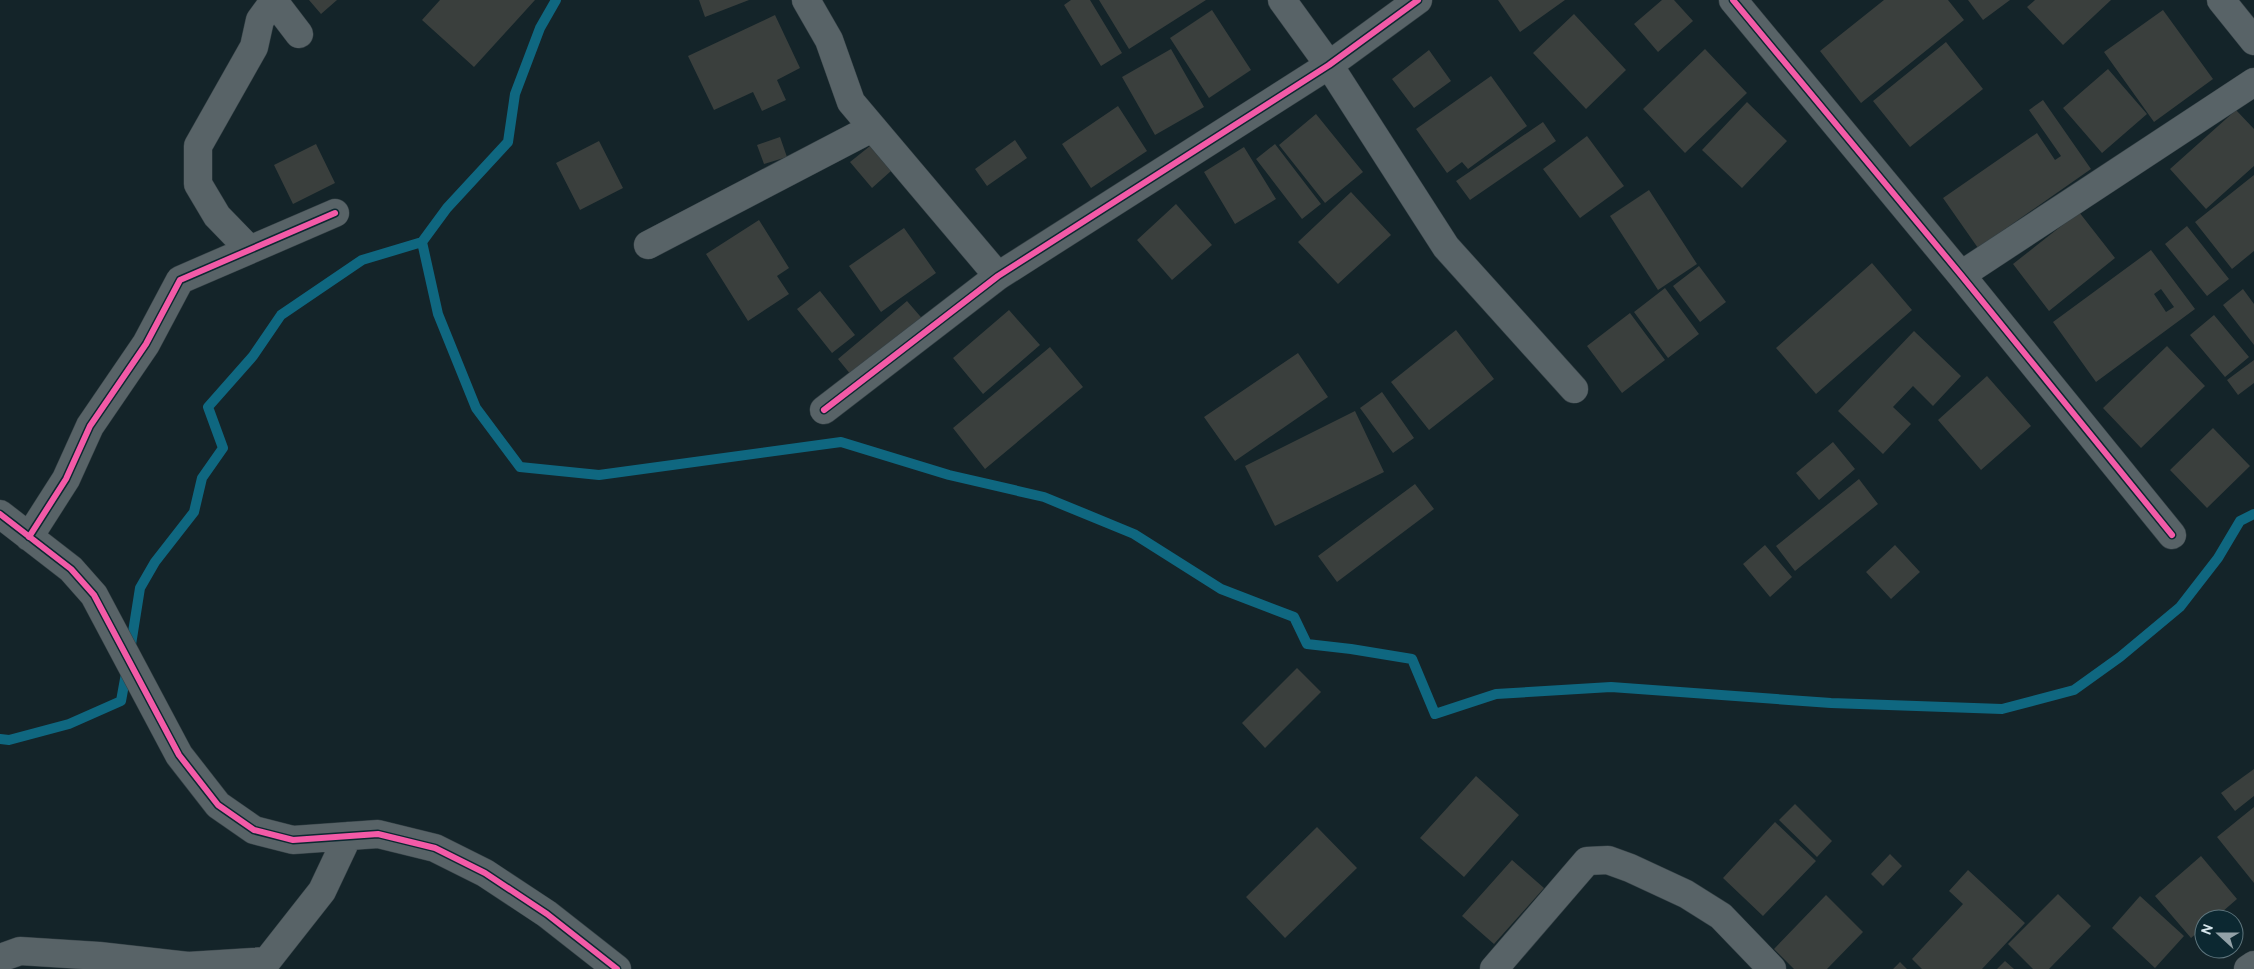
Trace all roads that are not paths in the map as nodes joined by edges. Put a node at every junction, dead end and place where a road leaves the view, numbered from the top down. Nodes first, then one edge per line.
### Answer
1 (806, 0) edge
2 (1282, 0) edge
3 (1418, 0) edge
4 (1733, 0) edge
5 (2221, 0) edge
6 (274, 1) edge
7 (299, 34) dead end
8 (2254, 41) edge
9 (1329, 65) junction
10 (2254, 82) edge
11 (872, 128) junction
12 (335, 213) dead end
13 (648, 245) dead end
14 (249, 249) junction
15 (1961, 275) junction
16 (998, 276) junction
17 (1574, 389) dead end
18 (824, 410) dead end
19 (0, 514) edge
20 (2172, 535) dead end
21 (29, 537) junction
22 (348, 836) junction
23 (0, 958) edge
24 (2254, 965) edge
25 (617, 969) edge
26 (1494, 969) edge
27 (1772, 969) edge
28 (2248, 969) edge

1 - 11 street
2 - 9 street
3 - 9 street
4 - 15 street
5 - 8 street
6 - 7 street
6 - 14 street
9 - 16 street
9 - 17 street
10 - 15 street
11 - 13 street
11 - 16 street
12 - 14 street
14 - 21 street
15 - 20 street
16 - 18 street
19 - 21 street
21 - 22 street
22 - 23 street
22 - 25 street
24 - 28 street
26 - 27 street

